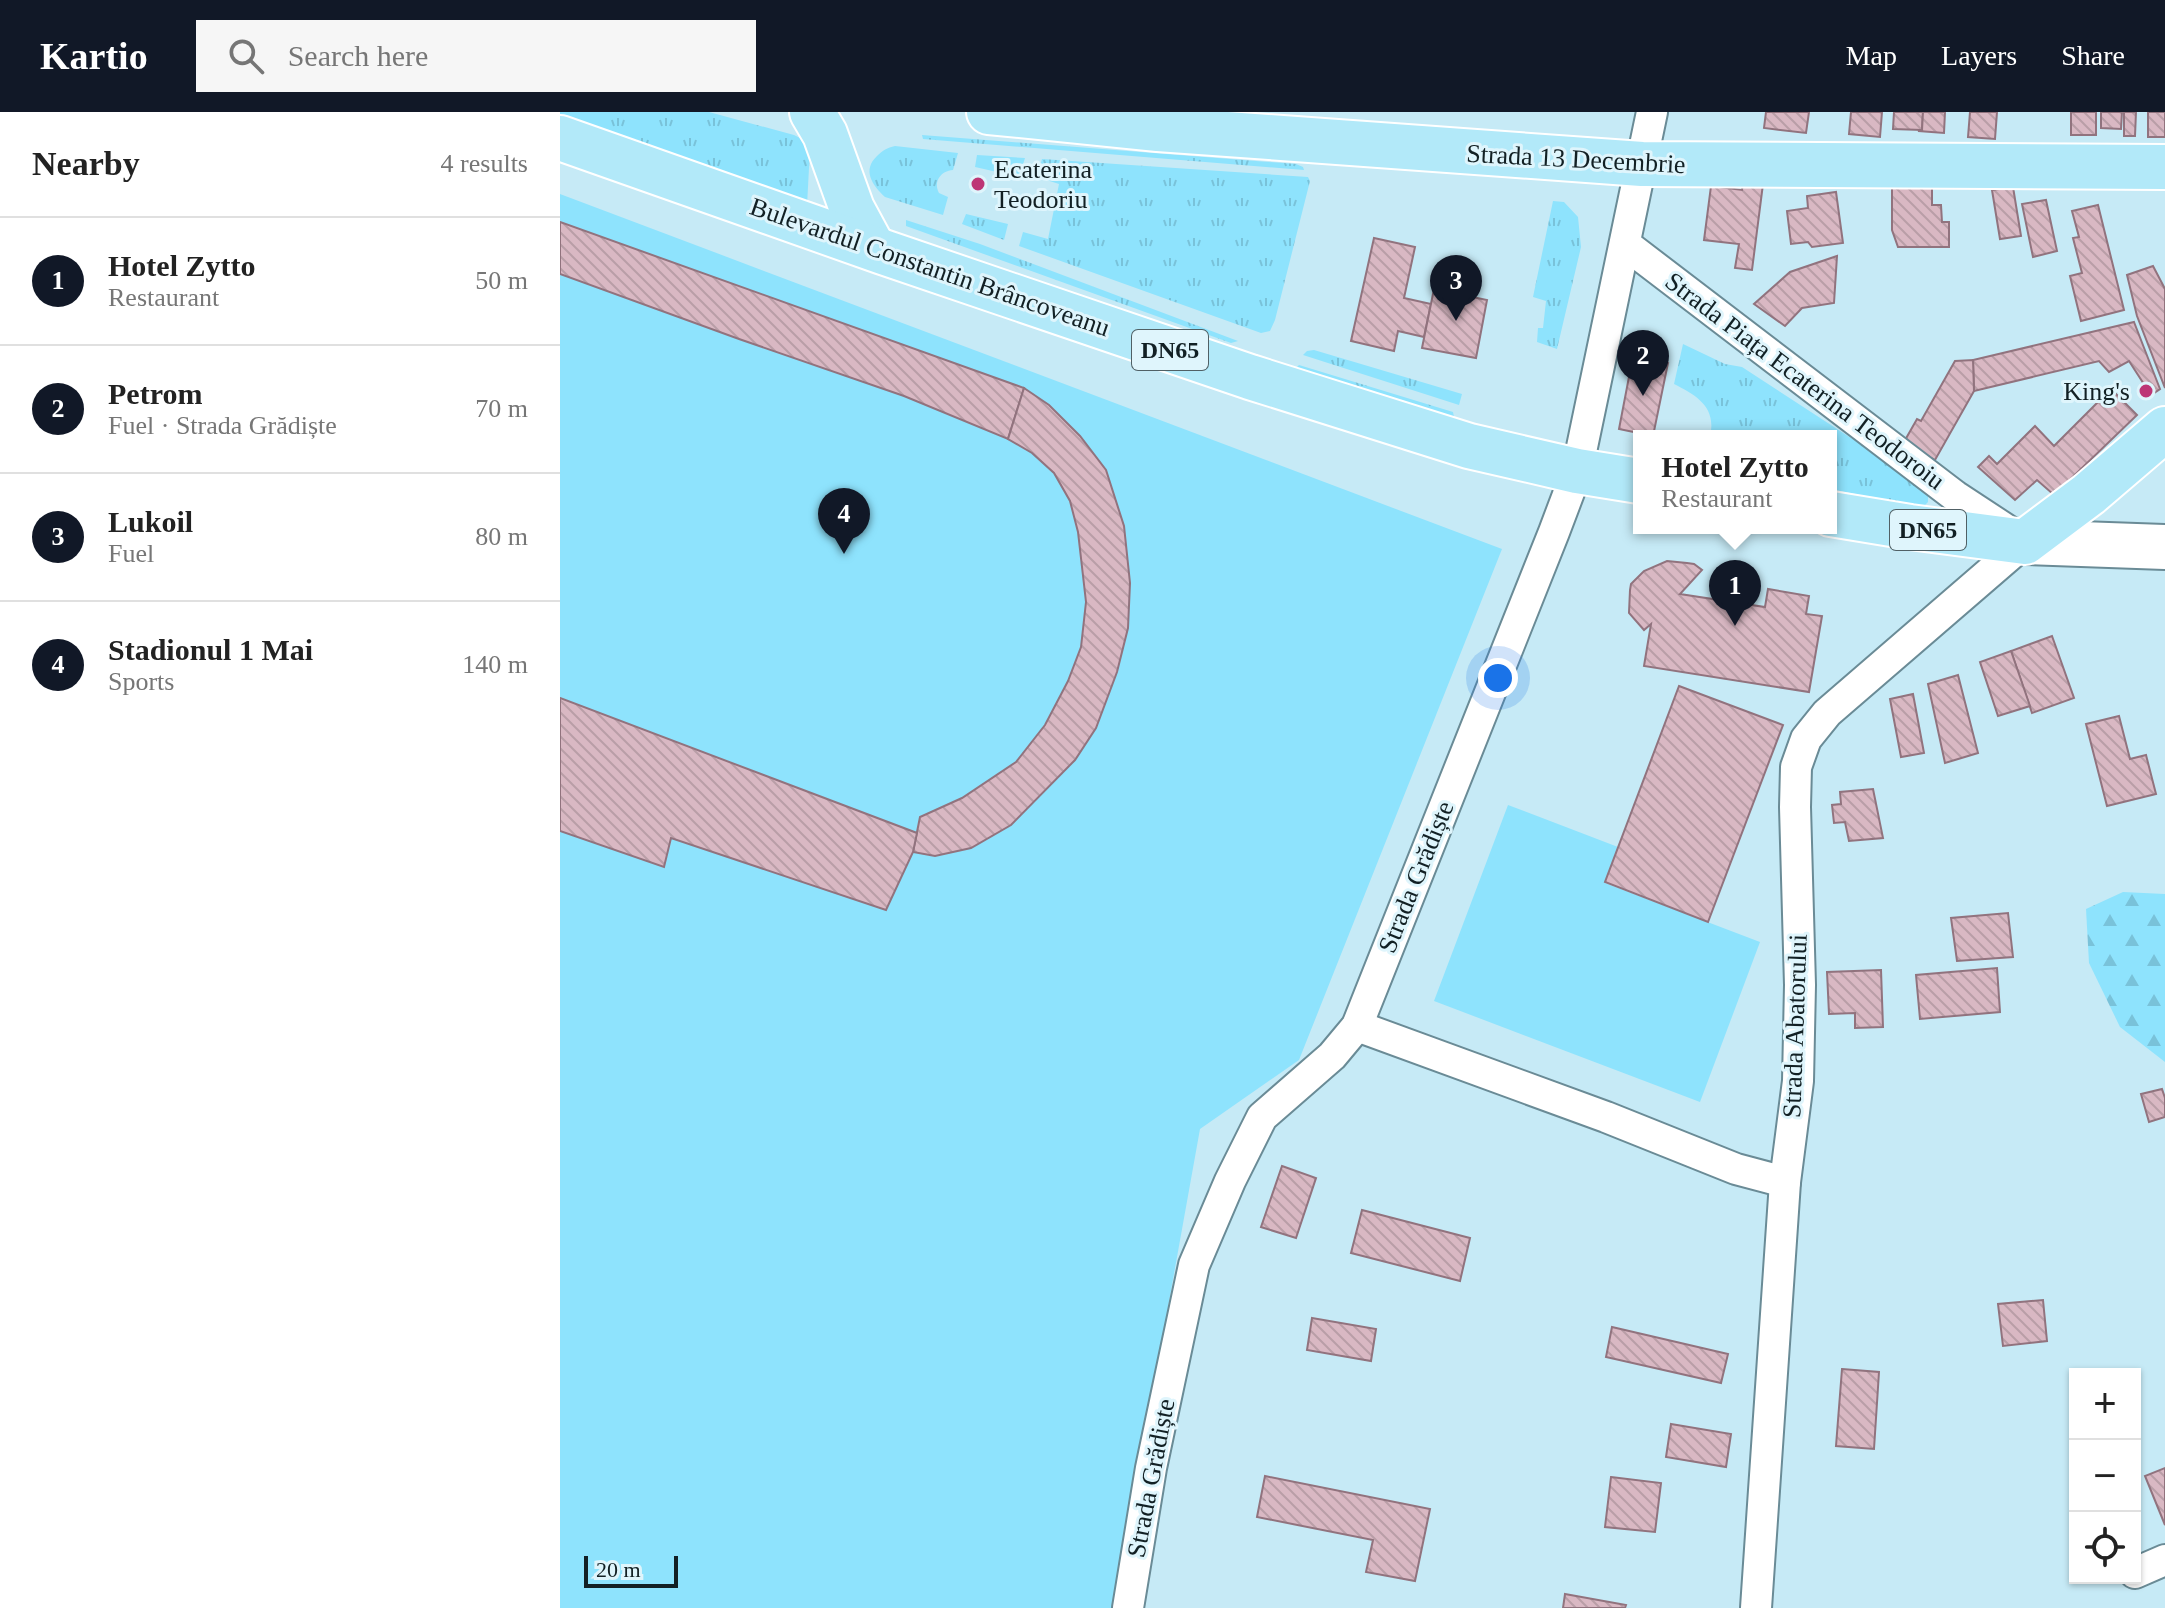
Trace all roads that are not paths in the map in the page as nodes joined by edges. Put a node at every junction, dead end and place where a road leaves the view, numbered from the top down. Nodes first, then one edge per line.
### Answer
1 (812, 112) edge
2 (989, 112) edge
3 (1652, 112) edge
4 (560, 138) edge
5 (1642, 164) junction
6 (2165, 167) edge
7 (1625, 244) junction
8 (873, 248) junction
9 (2165, 429) edge
10 (1577, 471) junction
11 (1633, 480) edge
12 (1837, 515) edge
13 (2025, 542) junction
14 (2165, 547) edge
15 (1357, 1026) junction
16 (1785, 1182) junction
17 (2165, 1560) edge
18 (2141, 1570) edge
19 (1128, 1608) edge
20 (1756, 1608) edge

1 - 8 main road
2 - 5 main road, Strada 13 Decembrie
3 - 5 street, Strada Grădiște
4 - 8 main road, Bulevardul Constantin Brâncoveanu / DN65
5 - 6 main road, Strada 13 Decembrie
5 - 7 street, Strada Grădiște
7 - 10 street, Strada Grădiște
7 - 13 street, Strada Piața Ecaterina Teodoroiu
8 - 10 main road, Bulevardul Constantin Brâncoveanu / DN65
9 - 13 main road
10 - 11 main road, DN65
10 - 15 street, Strada Grădiște
12 - 13 main road, DN65
13 - 14 main road
13 - 16 street, Strada Abatorului
15 - 16 street
15 - 19 street, Strada Grădiște
16 - 20 street, Strada Abatorului
17 - 18 street

